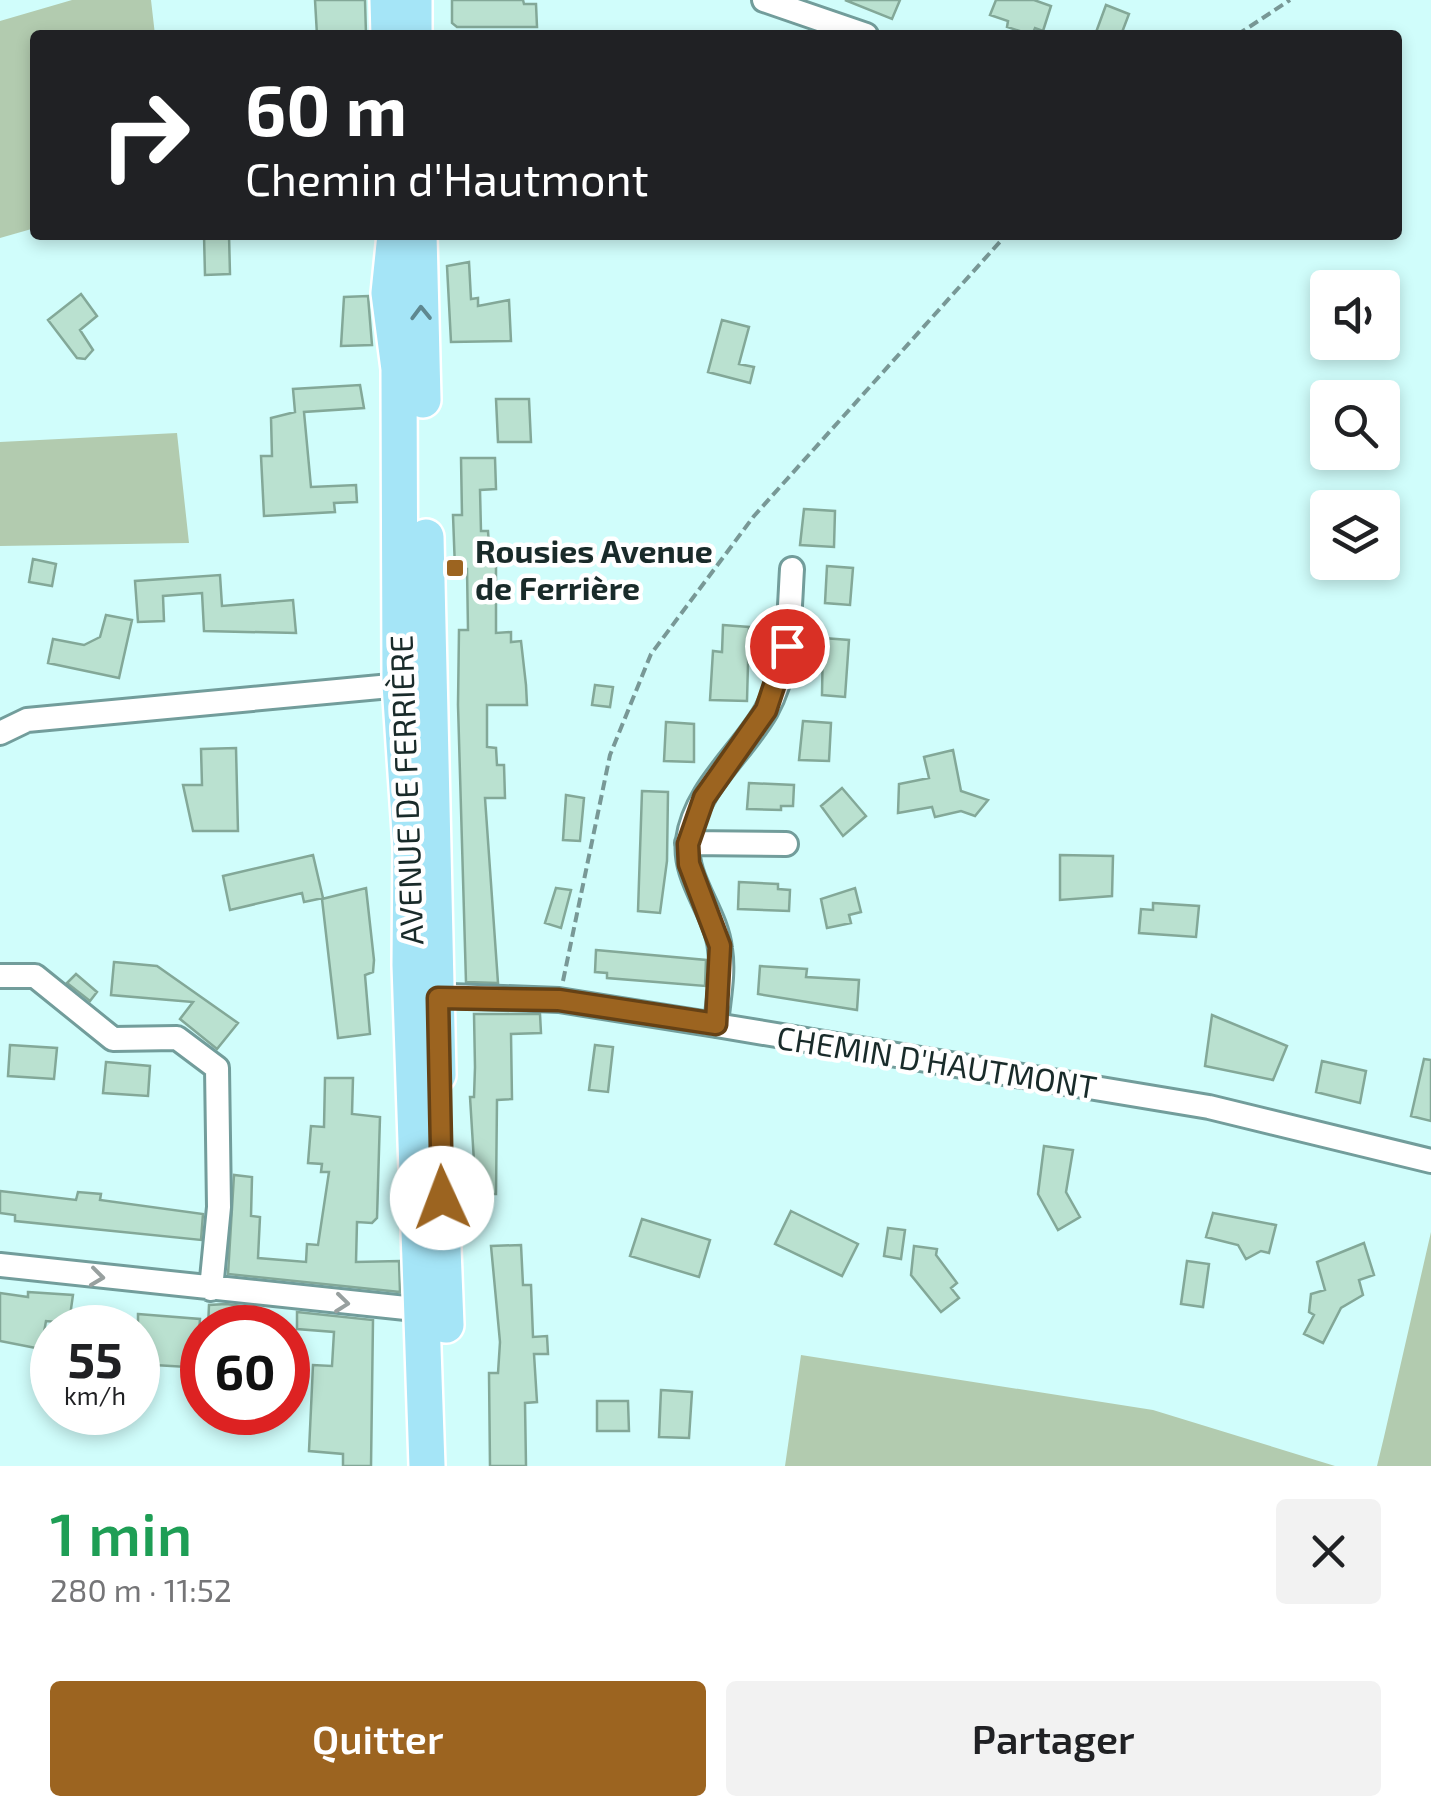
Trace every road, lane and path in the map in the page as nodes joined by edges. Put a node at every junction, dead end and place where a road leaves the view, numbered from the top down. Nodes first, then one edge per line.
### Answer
1 (388, 0) edge
2 (414, 0) edge
3 (764, 0) edge
4 (1290, 0) edge
5 (390, 30) edge
6 (414, 30) edge
7 (851, 30) edge
8 (1245, 30) edge
9 (395, 240) edge
10 (419, 240) edge
11 (1002, 240) edge
12 (792, 569) dead end
13 (417, 680) junction
14 (0, 734) edge
15 (688, 844) junction
16 (786, 844) dead end
17 (0, 976) edge
18 (424, 989) junction
19 (559, 1000) junction
20 (716, 1024) junction
21 (1431, 1160) edge
22 (0, 1265) edge
23 (211, 1289) junction
24 (423, 1311) junction
25 (427, 1466) edge
26 (449, 1466) edge

1 - 5 main road
2 - 6 main road
3 - 7 street
4 - 8 path
9 - 13 main road, AVENUE DE FERRIÈRE
13 -> 10 main road, AVENUE DE FERRIÈRE
11 - 19 path
12 - 15 street
13 - 14 street
13 - 18 main road, AVENUE DE FERRIÈRE
15 - 16 street
15 - 20 street
17 - 23 street
18 - 19 street, CHEMIN D'HAUTMONT
18 - 24 main road, AVENUE DE FERRIÈRE
18 - 24 main road, AVENUE DE FERRIÈRE
19 - 20 street, CHEMIN D'HAUTMONT
20 - 21 street, CHEMIN D'HAUTMONT
22 -> 23 street
23 -> 24 street
24 - 25 main road, AVENUE DE FERRIÈRE
24 - 26 main road, AVENUE DE FERRIÈRE

